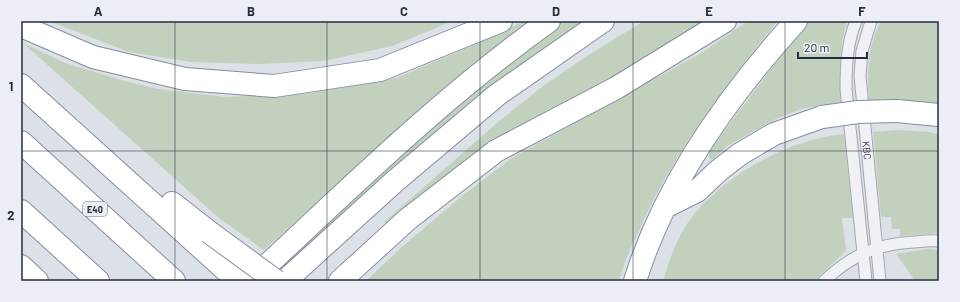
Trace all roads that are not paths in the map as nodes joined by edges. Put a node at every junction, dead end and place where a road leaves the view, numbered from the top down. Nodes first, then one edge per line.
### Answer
1 (501, 21) edge
2 (549, 21) edge
3 (603, 21) edge
4 (725, 21) edge
5 (796, 21) edge
6 (856, 21) edge
7 (871, 21) edge
8 (21, 26) edge
9 (21, 85) edge
10 (939, 115) edge
11 (21, 142) edge
12 (665, 207) junction
13 (21, 211) edge
14 (203, 238) junction
15 (939, 241) edge
16 (876, 247) junction
17 (863, 252) junction
18 (21, 266) edge
19 (171, 278) edge
20 (37, 281) edge
21 (98, 281) edge
22 (238, 281) edge
23 (250, 281) edge
24 (276, 281) edge
25 (285, 281) edge
26 (340, 281) edge
27 (635, 281) edge
28 (824, 281) edge
29 (866, 281) edge
30 (880, 281) edge

1 - 8 highway
2 - 23 highway
3 - 25 highway
4 - 26 highway
5 - 12 highway
6 - 17 lane, KBC
7 - 16 lane, KBC
9 - 14 highway
10 - 12 highway, bridge
11 - 19 highway, E40
12 - 27 highway
13 - 21 highway
14 - 22 highway
14 - 24 highway, bridge
15 - 16 lane
16 - 17 lane
16 - 30 lane, KBC
17 - 28 lane
17 - 29 lane, KBC
18 - 20 highway

